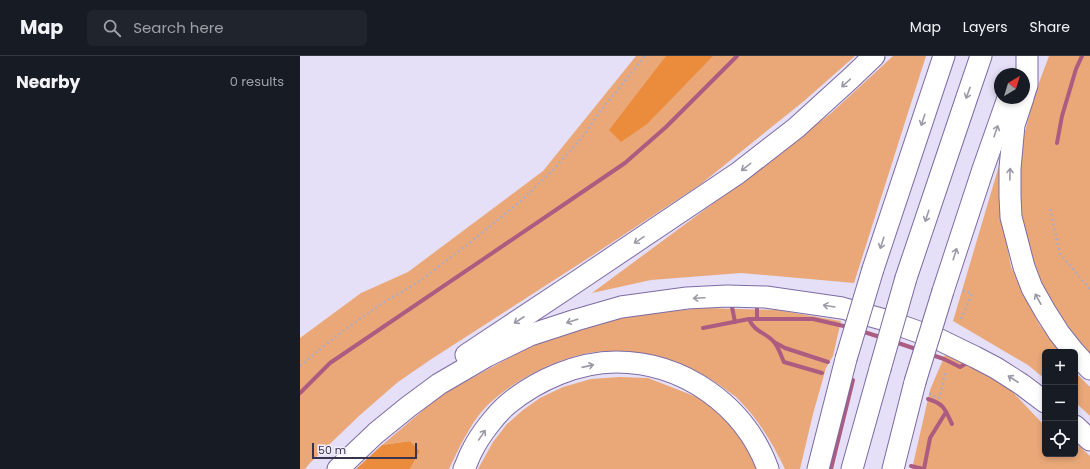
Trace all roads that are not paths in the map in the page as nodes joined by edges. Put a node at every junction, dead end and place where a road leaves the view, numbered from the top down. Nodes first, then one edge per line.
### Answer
1 (874, 56) edge
2 (944, 56) edge
3 (981, 56) edge
4 (1023, 56) edge
5 (1027, 56) edge
6 (1018, 68) edge
7 (1027, 68) edge
8 (1006, 104) edge
9 (1021, 104) edge
10 (1072, 349) edge
11 (1078, 355) edge
12 (1090, 369) edge
13 (439, 384) junction
14 (1042, 400) edge
15 (1078, 429) edge
16 (1090, 440) edge
17 (338, 469) edge
18 (464, 469) edge
19 (768, 469) edge
20 (818, 469) edge
21 (852, 469) edge
22 (893, 469) edge

1 -> 13 highway
2 -> 20 highway, bridge
3 -> 21 highway, bridge
4 - 6 highway
5 - 7 highway
22 -> 8 highway, bridge
10 -> 9 highway
11 - 12 highway
14 -> 13 highway
13 - 17 highway
15 - 16 highway
18 -> 19 highway

